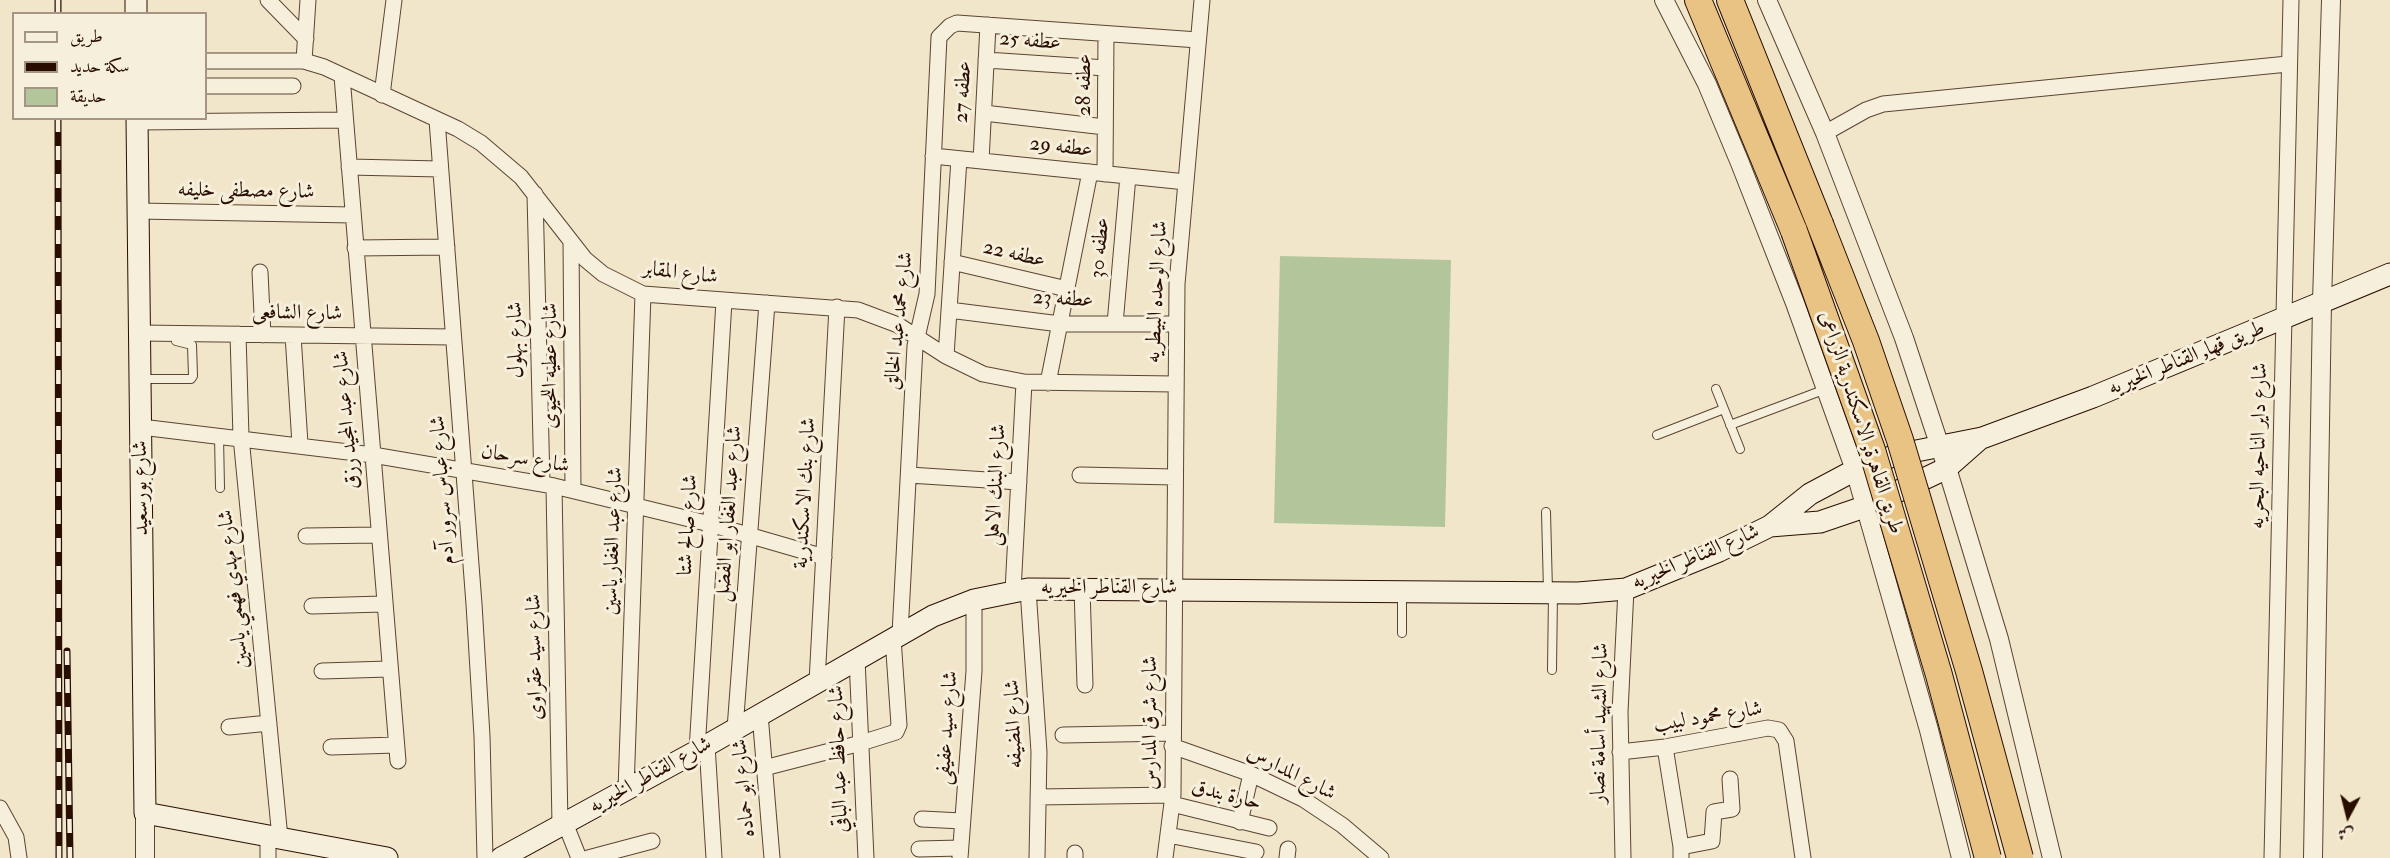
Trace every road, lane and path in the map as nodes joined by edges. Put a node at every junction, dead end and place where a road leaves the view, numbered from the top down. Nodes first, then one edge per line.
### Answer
1 (268, 0) edge
2 (308, 0) edge
3 (394, 0) edge
4 (1202, 0) edge
5 (1664, 0) edge
6 (1698, 0) edge
7 (1730, 0) edge
8 (1767, 0) edge
9 (2291, 0) edge
10 (2331, 0) edge
11 (988, 25) junction
12 (1106, 34) junction
13 (306, 39) junction
14 (1198, 40) junction
15 (986, 60) junction
16 (207, 61) edge
17 (304, 61) junction
18 (2288, 64) junction
19 (1106, 68) junction
20 (342, 76) junction
21 (207, 86) edge
22 (293, 86) dead end
23 (382, 95) junction
24 (984, 113) junction
25 (137, 120) edge
26 (345, 120) junction
27 (437, 120) junction
28 (1106, 127) junction
29 (1826, 133) junction
30 (933, 156) junction
31 (959, 159) junction
32 (981, 161) junction
33 (349, 167) junction
34 (440, 169) junction
35 (1098, 173) junction
36 (1128, 176) junction
37 (1186, 182) junction
38 (535, 194) junction
39 (138, 211) junction
40 (353, 215) junction
41 (571, 240) junction
42 (447, 247) junction
43 (355, 248) junction
44 (952, 262) junction
45 (260, 272) dead end
46 (2390, 274) edge
47 (1067, 289) junction
48 (644, 294) junction
49 (724, 301) junction
50 (767, 303) junction
51 (2320, 303) junction
52 (837, 307) junction
53 (949, 310) junction
54 (2287, 317) junction
55 (1060, 324) junction
56 (1116, 324) junction
57 (1176, 324) junction
58 (238, 334) junction
59 (263, 335) junction
60 (293, 335) junction
61 (917, 335) junction
62 (362, 336) junction
63 (140, 337) junction
64 (453, 337) junction
65 (946, 356) junction
66 (141, 380) junction
67 (1024, 382) junction
68 (1048, 383) junction
69 (1175, 384) junction
70 (1826, 388) junction
71 (1716, 389) dead end
72 (1724, 409) junction
73 (1730, 426) junction
74 (141, 427) junction
75 (219, 435) junction
76 (1657, 435) dead end
77 (241, 437) junction
78 (1982, 438) junction
79 (300, 444) junction
80 (1939, 447) junction
81 (1740, 449) dead end
82 (373, 455) junction
83 (1947, 468) junction
84 (464, 470) junction
85 (1855, 470) junction
86 (1080, 474) dead end
87 (909, 475) junction
88 (1174, 477) junction
89 (1018, 482) junction
90 (548, 485) junction
91 (220, 489) dead end
92 (573, 490) junction
93 (636, 505) junction
94 (1867, 506) junction
95 (1546, 512) dead end
96 (710, 524) junction
97 (1770, 526) junction
98 (378, 535) junction
99 (749, 535) junction
100 (306, 536) dead end
101 (824, 557) junction
102 (1082, 588) junction
103 (1172, 588) junction
104 (1626, 589) junction
105 (1020, 590) junction
106 (1402, 591) junction
107 (1551, 592) junction
108 (974, 600) junction
109 (383, 604) junction
110 (312, 606) dead end
111 (1402, 633) dead end
112 (897, 636) junction
113 (857, 659) junction
114 (389, 669) junction
115 (1552, 670) dead end
116 (322, 671) dead end
117 (817, 682) junction
118 (1085, 685) dead end
119 (760, 714) junction
120 (269, 723) junction
121 (229, 727) dead end
122 (735, 729) junction
123 (1063, 735) dead end
124 (1172, 739) junction
125 (861, 743) junction
126 (331, 747) dead end
127 (1665, 747) junction
128 (702, 748) junction
129 (1620, 752) junction
130 (764, 768) junction
131 (1251, 774) junction
132 (1730, 778) dead end
133 (626, 790) junction
134 (1038, 797) junction
135 (1172, 799) junction
136 (0, 808) edge
137 (145, 813) junction
138 (922, 819) dead end
139 (962, 821) junction
140 (1240, 822) junction
141 (563, 824) junction
142 (1269, 828) dead end
143 (1168, 835) junction
144 (274, 837) junction
145 (652, 841) dead end
146 (919, 849) dead end
147 (1256, 852) dead end
148 (1681, 852) edge
149 (960, 853) edge
150 (380, 857) edge
151 (19, 858) edge
152 (146, 858) edge
153 (268, 858) edge
154 (486, 858) edge
155 (501, 858) edge
156 (579, 858) edge
157 (588, 858) edge
158 (714, 858) edge
159 (772, 858) edge
160 (866, 858) edge
161 (1037, 858) edge
162 (1165, 858) edge
163 (1381, 858) edge
164 (1623, 858) edge
165 (1803, 858) edge
166 (1961, 858) edge
167 (1988, 858) edge
168 (2020, 858) edge
169 (2052, 858) edge
170 (2272, 858) edge
171 (2313, 858) edge

1 - 13 street
2 - 13 street
3 - 23 street
4 - 14 street, شارع الوحده البيطريه
5 - 70 street
6 - 167 highway, طريق القاهرة, الاسكندرية الزراعى, bridge
7 - 168 highway, طريق القاهرة, الاسكندرية الزراعى, bridge
8 - 29 street
9 - 18 street, شارع داير الناحيه البحريه
10 - 51 street
11 - 12 street
11 - 15 street, عطفه 27
11 - 30 street, شارع محمد عبد الخالق
12 - 14 street
12 - 19 street, عطفه 28
13 - 17 street
14 - 37 street, شارع الوحده البيطريه
15 - 19 street, عطفه 25
15 - 24 street, عطفه 27
16 - 17 street, شارع المقابر
17 - 20 street, شارع المقابر
18 - 29 street
18 - 54 street, شارع داير الناحيه البحريه
19 - 28 street, عطفه 28
20 - 23 street, شارع المقابر
20 - 26 street, شارع عبد المجيد رزق
21 - 22 street
23 - 27 street, شارع المقابر
24 - 28 street
24 - 32 street, عطفه 27
25 - 26 street
25 - 39 main road, شارع بورسعيد
26 - 33 street, شارع عبد المجيد رزق
27 - 34 street, شارع عباس سرور آدم
27 - 38 street, شارع المقابر
28 - 35 street, عطفه 28
29 - 80 street
30 - 31 street, عطفه 29
30 - 61 street, شارع محمد عبد الخالق
31 - 32 street, عطفه 29
31 - 44 street
32 - 35 street, عطفه 29
33 - 34 street
33 - 40 street, شارع عبد المجيد رزق
34 - 42 street, شارع عباس سرور آدم
35 - 36 street, عطفه 29
35 - 47 street, عطفه 28
36 - 37 street, عطفه 29
36 - 56 street, عطفه 30
37 - 57 street, شارع الوحده البيطريه
38 - 41 street, شارع المقابر
38 - 90 street, شارع بهلول
39 - 40 street, شارع مصطفى خليفه
39 - 63 main road, شارع بورسعيد
40 - 43 street, شارع عبد المجيد رزق
41 - 48 street, شارع المقابر
41 - 92 street, شارع عطيه اللحيوى
42 - 43 street
42 - 64 street, شارع عباس سرور آدم
43 - 62 street, شارع عبد المجيد رزق
44 - 47 street, عطفه 22
44 - 53 street
45 - 59 street
46 - 51 main road, طريق قها, القناطر الخيريه
47 - 55 street, عطفه 28
48 - 49 street, شارع المقابر
48 - 93 street, شارع عبد الغفار ياسين
49 - 50 street, شارع المقابر
49 - 96 street, شارع صالح شتا
50 - 52 street, شارع المقابر
50 - 99 street, شارع عبد الغفار ابو الفضل
51 - 54 main road, طريق قها, القناطر الخيريه
51 - 171 street
52 - 61 street, شارع المقابر
52 - 101 street, شارع بنك الاسكندرية
53 - 55 street, عطفه 23
53 - 65 street
54 - 78 main road, طريق قها, القناطر الخيريه
54 - 170 street, شارع داير الناحيه البحريه
55 - 56 street, عطفه 23
55 - 68 street, عطفه 28
56 - 57 street, عطفه 23
57 - 69 street, شارع الوحده البيطريه
58 - 59 street, شارع الشافعى
58 - 63 street, شارع الشافعى
58 - 77 street, شارع مهدي فهمي ياسين
59 - 60 street, شارع الشافعى
60 - 62 street, شارع الشافعى
60 - 79 street
61 - 65 street, شارع المقابر
61 - 87 street, شارع محمد عبد الخالق
62 - 64 street, شارع الشافعى
62 - 82 street, شارع عبد المجيد رزق
63 - 66 main road, شارع بورسعيد
63 - 66 lane
64 - 84 street, شارع عباس سرور آدم
65 - 67 street, شارع المقابر
66 - 74 main road, شارع بورسعيد
67 - 68 street, شارع المقابر
67 - 89 street, شارع البنك الاهلى
68 - 69 street, شارع المقابر
69 - 88 street, شارع الوحده البيطريه
70 - 73 lane
70 - 85 street
71 - 72 lane
72 - 73 lane
72 - 76 lane
73 - 81 lane
74 - 75 street, شارع سرحان
74 - 137 main road, شارع بورسعيد
75 - 77 street, شارع سرحان
75 - 91 lane
77 - 79 street, شارع سرحان
77 - 120 street, شارع مهدي فهمي ياسين
78 - 80 main road, شارع القناطر الخيريه
78 - 83 main road, شارع القناطر الخيريه
79 - 82 street, شارع سرحان
80 - 83 street
80 - 85 main road, شارع القناطر الخيريه
82 - 84 street, شارع سرحان
82 - 98 street, شارع عبد المجيد رزق
83 - 94 main road, شارع القناطر الخيريه
83 - 169 street
84 - 90 street, شارع سرحان
84 - 154 street, شارع عباس سرور آدم
85 - 94 street
85 - 97 main road, شارع القناطر الخيريه
86 - 88 street
87 - 89 street
87 - 112 street, شارع محمد عبد الخالق
88 - 103 street, شارع الوحده البيطريه
89 - 105 street, شارع البنك الاهلى
90 - 92 street, شارع سرحان
90 - 141 street, شارع سيد عقراوى
92 - 93 street, شارع سرحان
93 - 96 street, شارع سرحان
93 - 133 street, شارع عبد الغفار ياسين
94 - 97 main road, شارع القناطر الخيريه
94 - 166 street
95 - 107 lane
96 - 99 street, شارع سرحان
96 - 128 street, شارع صالح شتا
97 - 104 main road, شارع القناطر الخيريه
98 - 100 street
98 - 109 street, شارع عبد المجيد رزق
99 - 101 street, شارع سرحان
99 - 122 street, شارع عبد الغفار ابو الفضل
101 - 117 street, شارع بنك الاسكندرية
102 - 103 main road, شارع القناطر الخيريه
102 - 105 main road, شارع القناطر الخيريه
102 - 118 street
103 - 106 main road, شارع القناطر الخيريه
103 - 124 street, شارع شرق المدارس
104 - 107 main road, شارع القناطر الخيريه
104 - 129 street, شارع الشهيد أسامة نصار
105 - 108 main road, شارع القناطر الخيريه
105 - 134 street, شارع المضيفه
106 - 107 main road, شارع القناطر الخيريه
106 - 111 lane
107 - 115 lane
108 - 112 main road, شارع القناطر الخيريه
108 - 139 street, شارع سيد عفيفى
109 - 110 street
109 - 114 street, شارع عبد المجيد رزق
112 - 113 main road, شارع القناطر الخيريه
112 - 125 street, شارع محمد عبد الخالق
113 - 117 main road, شارع القناطر الخيريه
113 - 125 street, شارع حافظ عبد الباقي
114 - 116 street
114 - 126 street, شارع عبد المجيد رزق
117 - 119 main road, شارع القناطر الخيريه
119 - 122 main road, شارع القناطر الخيريه
119 - 130 street, شارع ابو حماده
120 - 121 street
120 - 144 street, شارع مهدي فهمي ياسين
122 - 128 main road, شارع القناطر الخيريه
123 - 124 street
124 - 131 street, شارع المدارس
124 - 135 street, شارع شرق المدارس
125 - 130 street, شارع محمد عبد الخالق
125 - 160 street, شارع حافظ عبد الباقي
127 - 129 street, شارع محمود لبيب
127 - 148 street
127 - 165 street, شارع محمود لبيب
128 - 133 main road, شارع القناطر الخيريه
128 - 158 street, شارع صالح شتا
129 - 164 street, شارع الشهيد أسامة نصار
130 - 159 street, شارع ابو حماده
131 - 140 street
131 - 163 street, شارع المدارس
132 - 148 street
133 - 141 main road, شارع القناطر الخيريه
134 - 135 street, حارة بندق
134 - 161 street, شارع المضيفه
135 - 140 street, حارة بندق
135 - 143 street, شارع شرق المدارس
136 - 151 street
137 - 144 main road
137 - 152 street, شارع بورسعيد
138 - 139 street
139 - 149 street, شارع سيد عفيفى
140 - 142 street, حارة بندق
141 - 155 main road, شارع القناطر الخيريه
141 - 156 street
143 - 147 street
143 - 162 street, شارع شرق المدارس
144 - 150 main road
144 - 153 street, شارع مهدي فهمي ياسين
145 - 157 street
146 - 149 street

